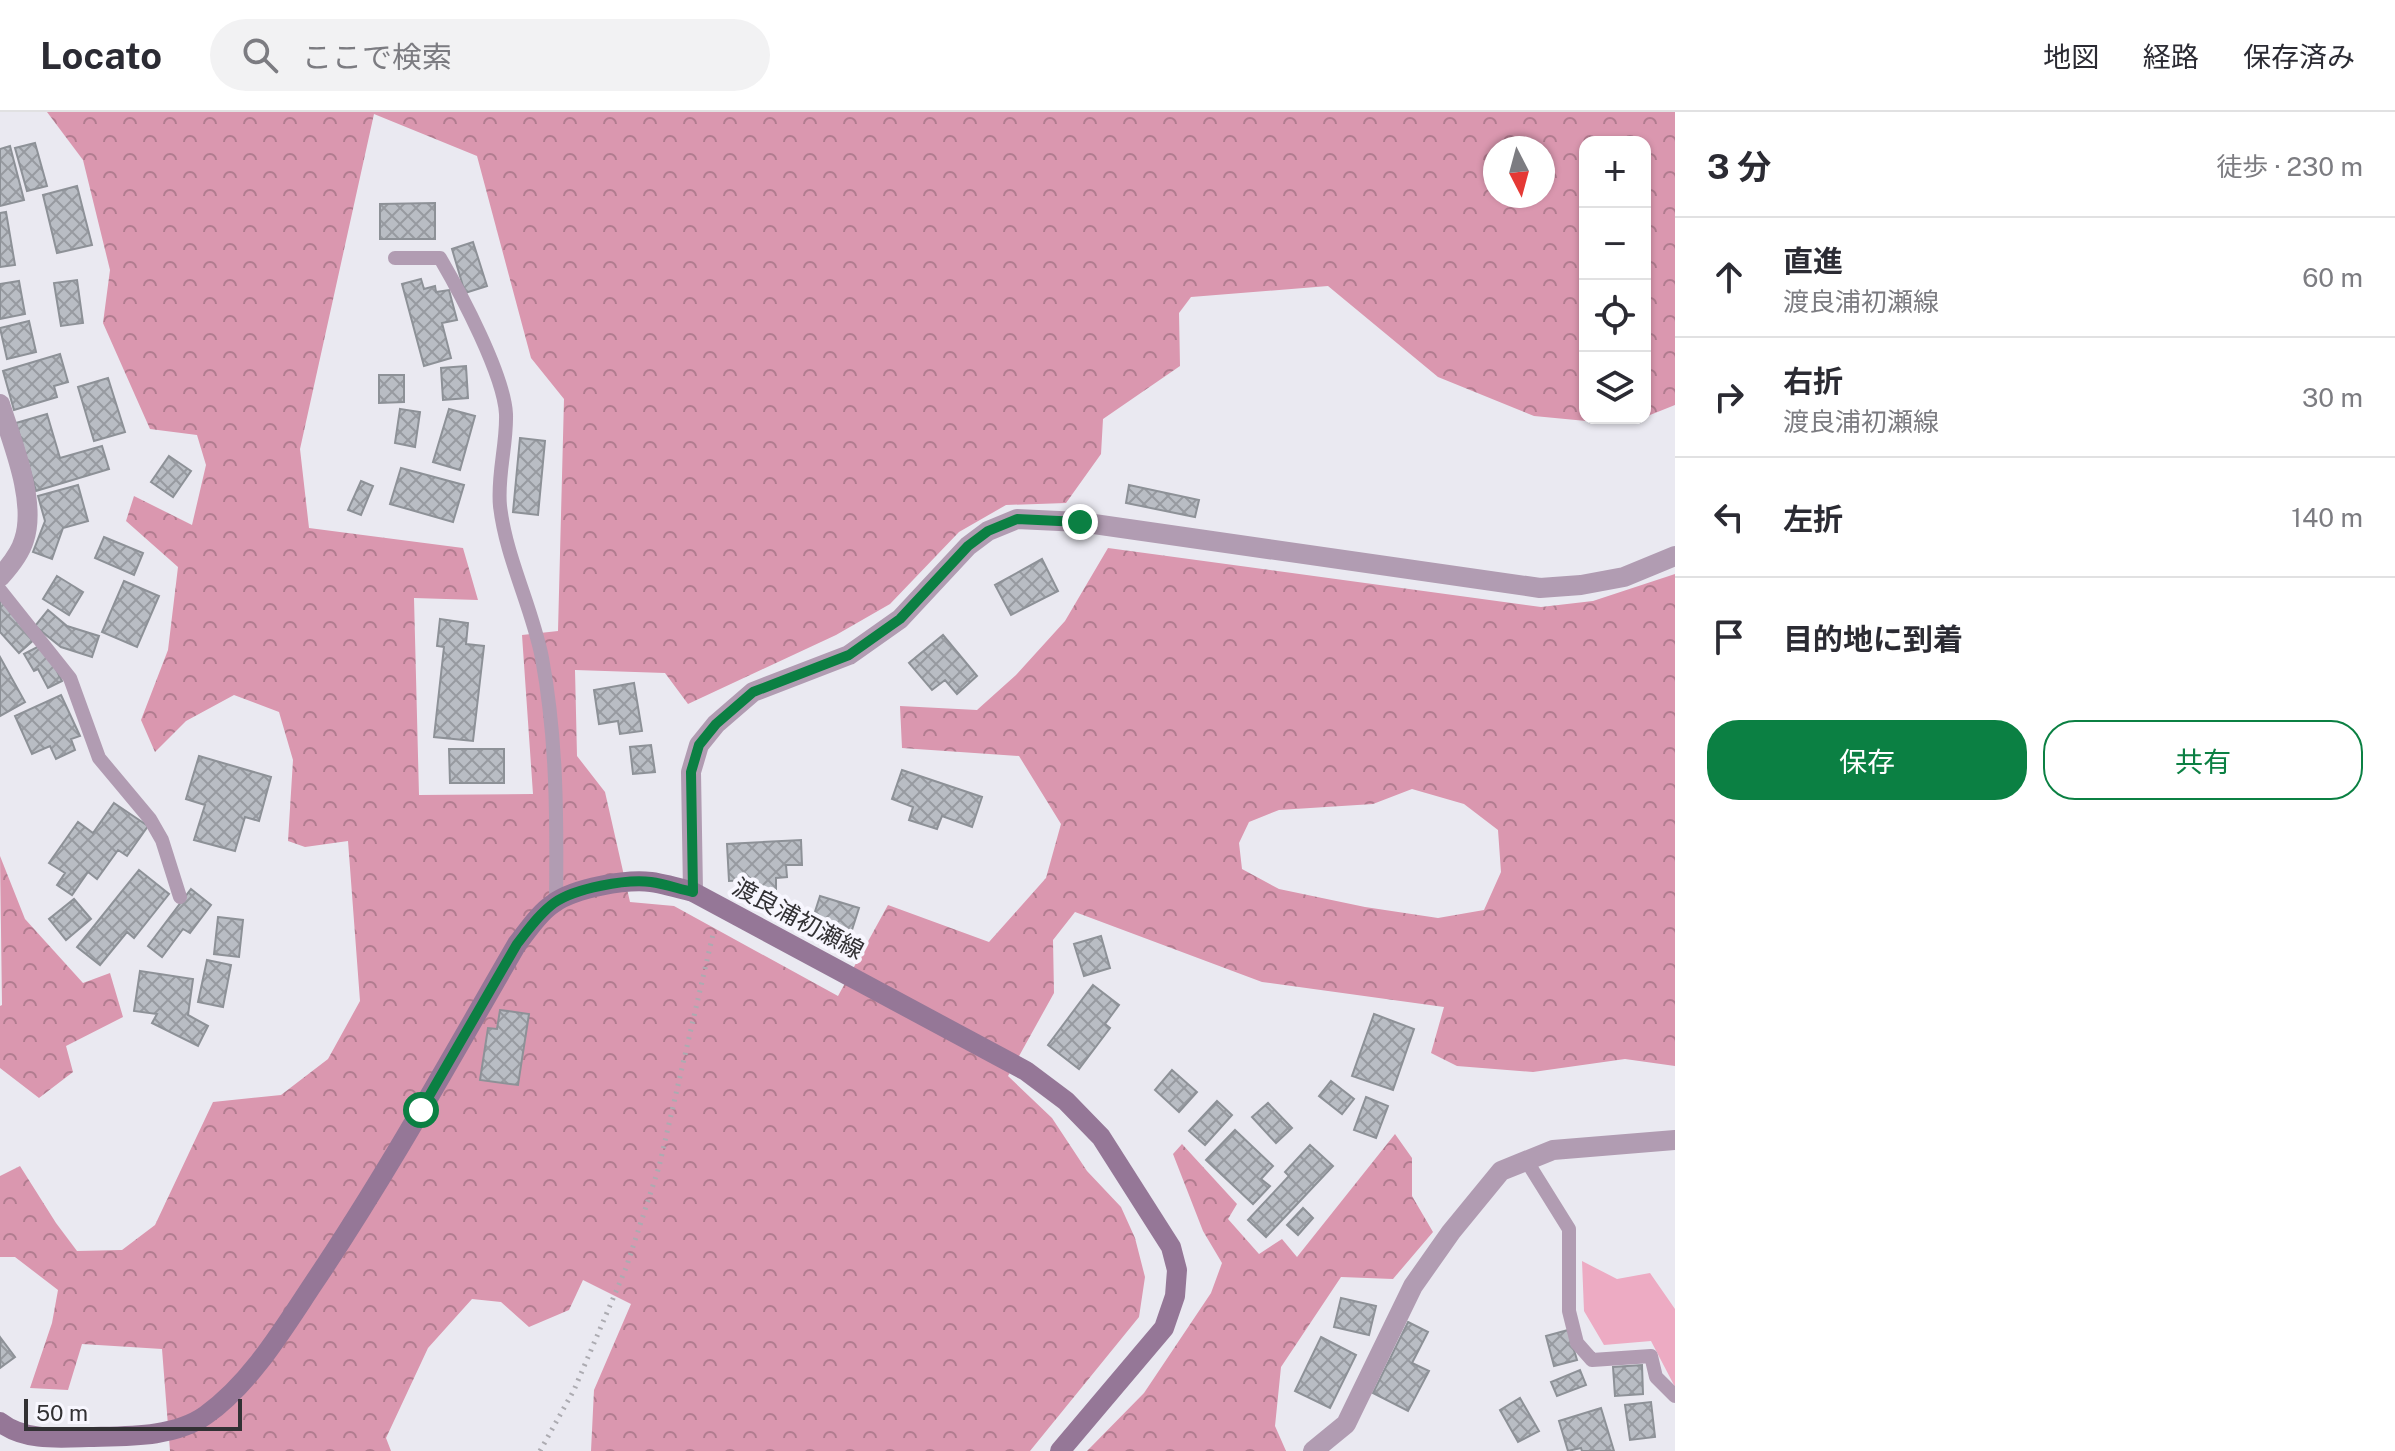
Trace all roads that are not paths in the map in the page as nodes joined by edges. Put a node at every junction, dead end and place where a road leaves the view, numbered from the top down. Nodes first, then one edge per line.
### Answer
1 (395, 258) dead end
2 (0, 404) edge
3 (1675, 556) edge
4 (0, 577) edge
5 (0, 590) edge
6 (693, 892) junction
7 (180, 897) dead end
8 (556, 901) junction
9 (1675, 1140) edge
10 (1526, 1160) junction
11 (1675, 1396) edge
12 (0, 1422) edge
13 (1060, 1451) edge
14 (1313, 1451) edge

1 - 8 lane
2 - 4 street
3 - 6 street
5 - 7 lane
6 - 8 main road, 渡良浦初瀬線
6 - 13 main road, 渡良浦初瀬線
8 - 12 main road, 渡良浦初瀬線
9 - 10 street
10 - 11 lane
10 - 14 street

